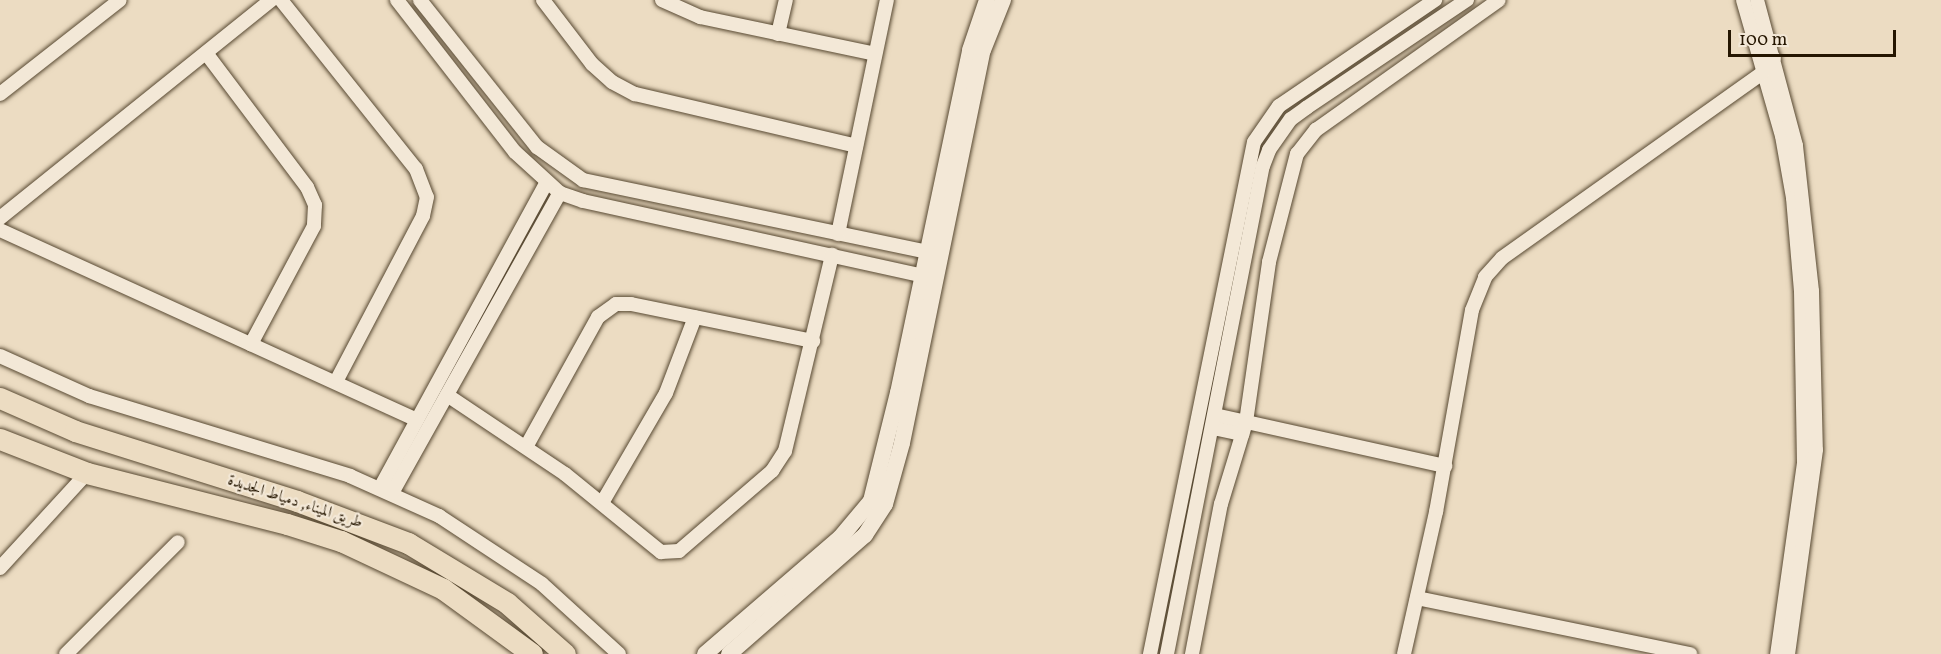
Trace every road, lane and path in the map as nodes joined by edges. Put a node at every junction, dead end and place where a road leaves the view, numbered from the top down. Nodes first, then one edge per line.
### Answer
1 (120, 0) edge
2 (272, 0) edge
3 (281, 0) edge
4 (397, 0) edge
5 (420, 0) edge
6 (543, 0) edge
7 (662, 0) edge
8 (786, 0) edge
9 (886, 0) edge
10 (981, 0) edge
11 (987, 0) edge
12 (1003, 0) edge
13 (1435, 0) edge
14 (1467, 0) edge
15 (1498, 0) edge
16 (1743, 0) edge
17 (1756, 0) edge
18 (978, 20) junction
19 (778, 34) junction
20 (206, 53) junction
21 (875, 54) junction
22 (1770, 64) junction
23 (0, 94) edge
24 (856, 146) junction
25 (546, 183) junction
26 (560, 192) junction
27 (0, 218) edge
28 (0, 230) edge
29 (837, 234) junction
30 (928, 252) junction
31 (832, 255) junction
32 (923, 276) junction
33 (695, 317) junction
34 (813, 341) junction
35 (251, 344) junction
36 (915, 345) junction
37 (0, 356) edge
38 (336, 382) junction
39 (447, 395) junction
40 (0, 398) edge
41 (417, 420) junction
42 (1214, 422) junction
43 (1244, 428) junction
44 (0, 439) edge
45 (526, 447) junction
46 (1445, 466) junction
47 (87, 473) junction
48 (386, 490) junction
49 (602, 503) junction
50 (178, 542) dead end
51 (0, 568) edge
52 (1417, 598) junction
53 (66, 654) edge
54 (532, 654) edge
55 (565, 654) edge
56 (619, 654) edge
57 (705, 654) edge
58 (729, 654) edge
59 (1150, 654) edge
60 (1167, 654) edge
61 (1192, 654) edge
62 (1404, 654) edge
63 (1690, 654) edge
64 (1777, 654) edge
65 (1788, 654) edge

1 - 23 street
2 - 20 street
3 - 38 street
4 - 25 street
5 - 29 street
6 - 24 street
7 - 19 street
8 - 19 street
9 - 21 street
10 - 18 street
11 - 18 street
12 - 36 street
13 - 59 street
14 - 42 street
15 - 43 street
16 - 22 street
17 - 22 street
18 - 30 street
19 - 21 street
20 - 27 street
20 - 35 street
21 - 24 street
22 - 46 street
22 - 64 street
22 - 65 street
24 - 29 street
25 - 26 street
25 - 41 street
26 - 31 street
26 - 39 street
28 - 35 street
29 - 30 street
30 - 32 street
31 - 32 street
31 - 34 street
32 - 36 street
33 - 34 street
33 - 45 street
33 - 49 street
34 - 49 street
35 - 38 street
36 - 57 street
36 - 58 street
37 - 48 street
38 - 41 street
39 - 45 street
39 - 48 street
40 - 55 main road, طريق الميناء, دمياط الجديدة
41 - 48 street
42 - 43 street
42 - 60 street
43 - 46 street
43 - 61 street
44 - 47 main road, طريق الميناء, دمياط الجديدة
45 - 49 street
46 - 52 street
47 - 51 street
47 - 54 main road, طريق الميناء, دمياط الجديدة
48 - 56 street
50 - 53 street
52 - 62 street
52 - 63 street

